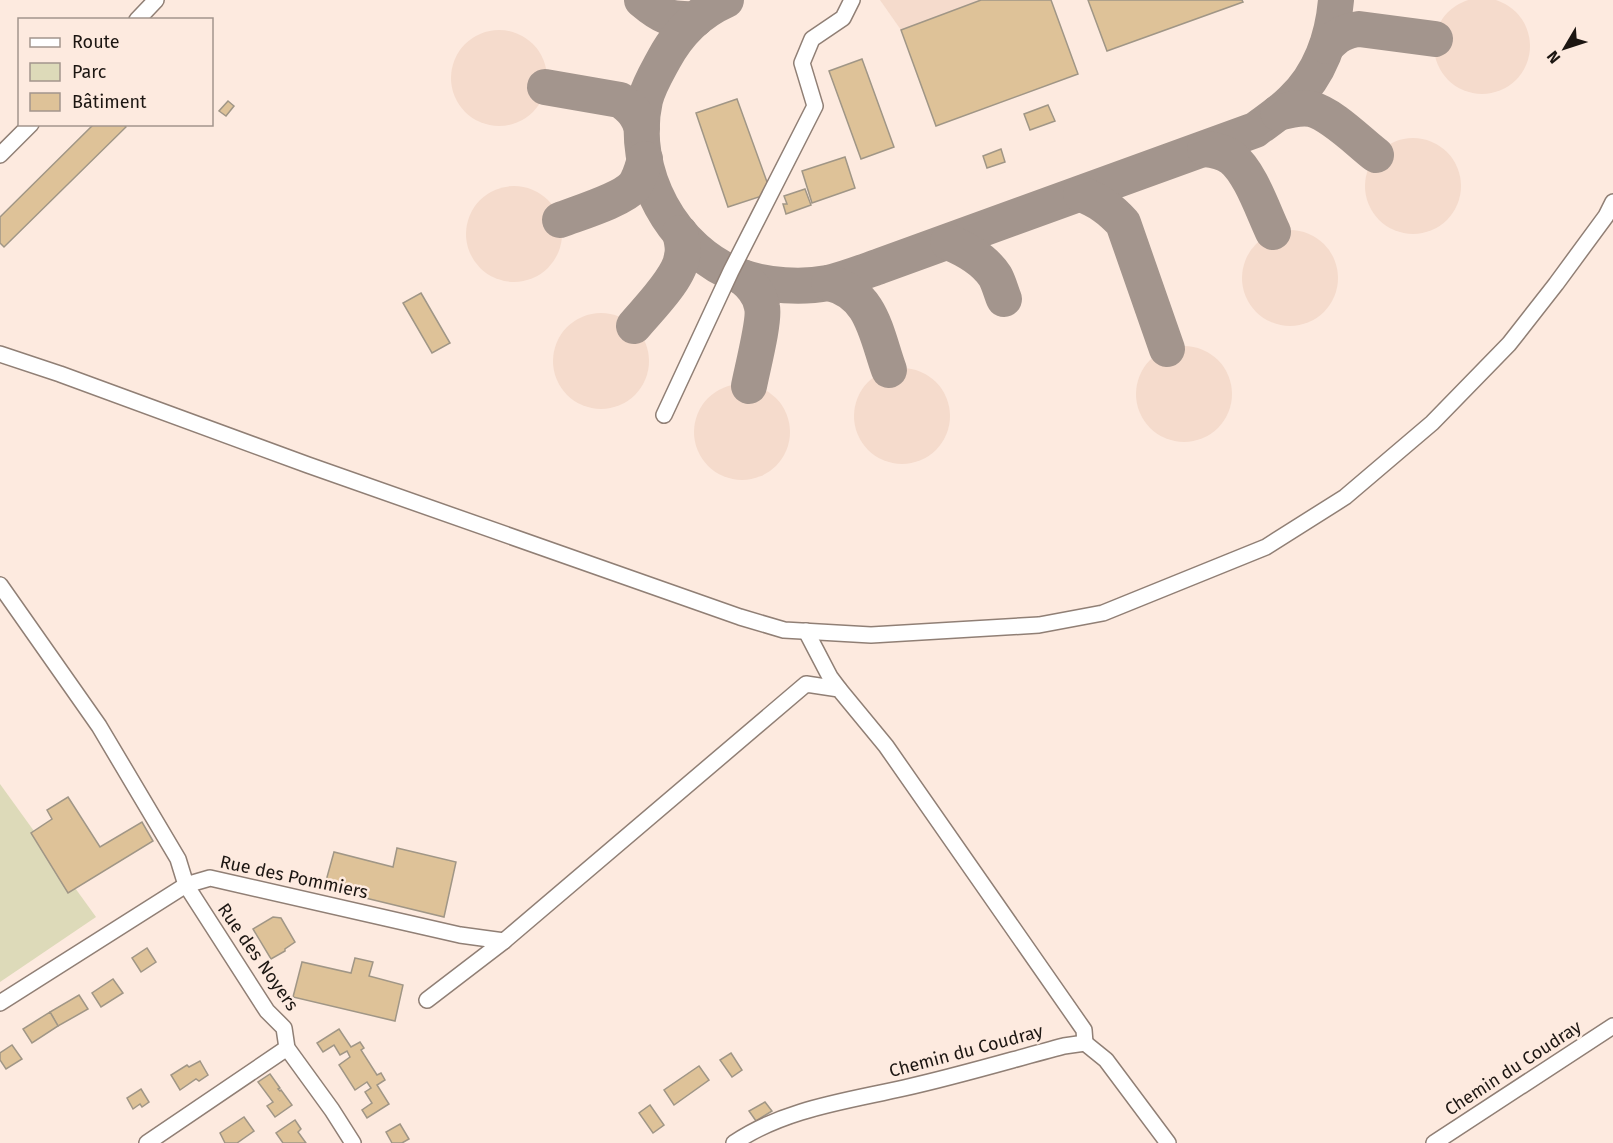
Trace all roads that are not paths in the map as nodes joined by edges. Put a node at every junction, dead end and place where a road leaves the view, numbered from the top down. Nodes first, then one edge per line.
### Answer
1 (156, 0) edge
2 (852, 0) edge
3 (139, 18) edge
4 (29, 126) edge
5 (0, 155) edge
6 (1613, 202) edge
7 (0, 354) edge
8 (664, 415) dead end
9 (0, 585) edge
10 (806, 631) junction
11 (839, 689) junction
12 (186, 885) junction
13 (504, 941) junction
14 (427, 1000) dead end
15 (0, 1003) edge
16 (1613, 1026) edge
17 (1085, 1043) junction
18 (287, 1048) junction
19 (147, 1143) edge
20 (353, 1143) edge
21 (734, 1143) edge
22 (1168, 1143) edge
23 (1434, 1143) edge

1 - 3 street
2 - 8 street
4 - 5 street
6 - 10 street
7 - 10 street
9 - 12 street, Rue des Noyers
10 - 11 street
11 - 13 street
11 - 17 street
12 - 13 street, Rue des Pommiers
12 - 15 street, Rue des Pommiers
12 - 18 street, Rue des Noyers
13 - 14 street
16 - 23 street, Chemin du Coudray
17 - 21 street, Chemin du Coudray
17 - 22 street
18 - 19 street
18 - 20 street, Rue des Noyers

